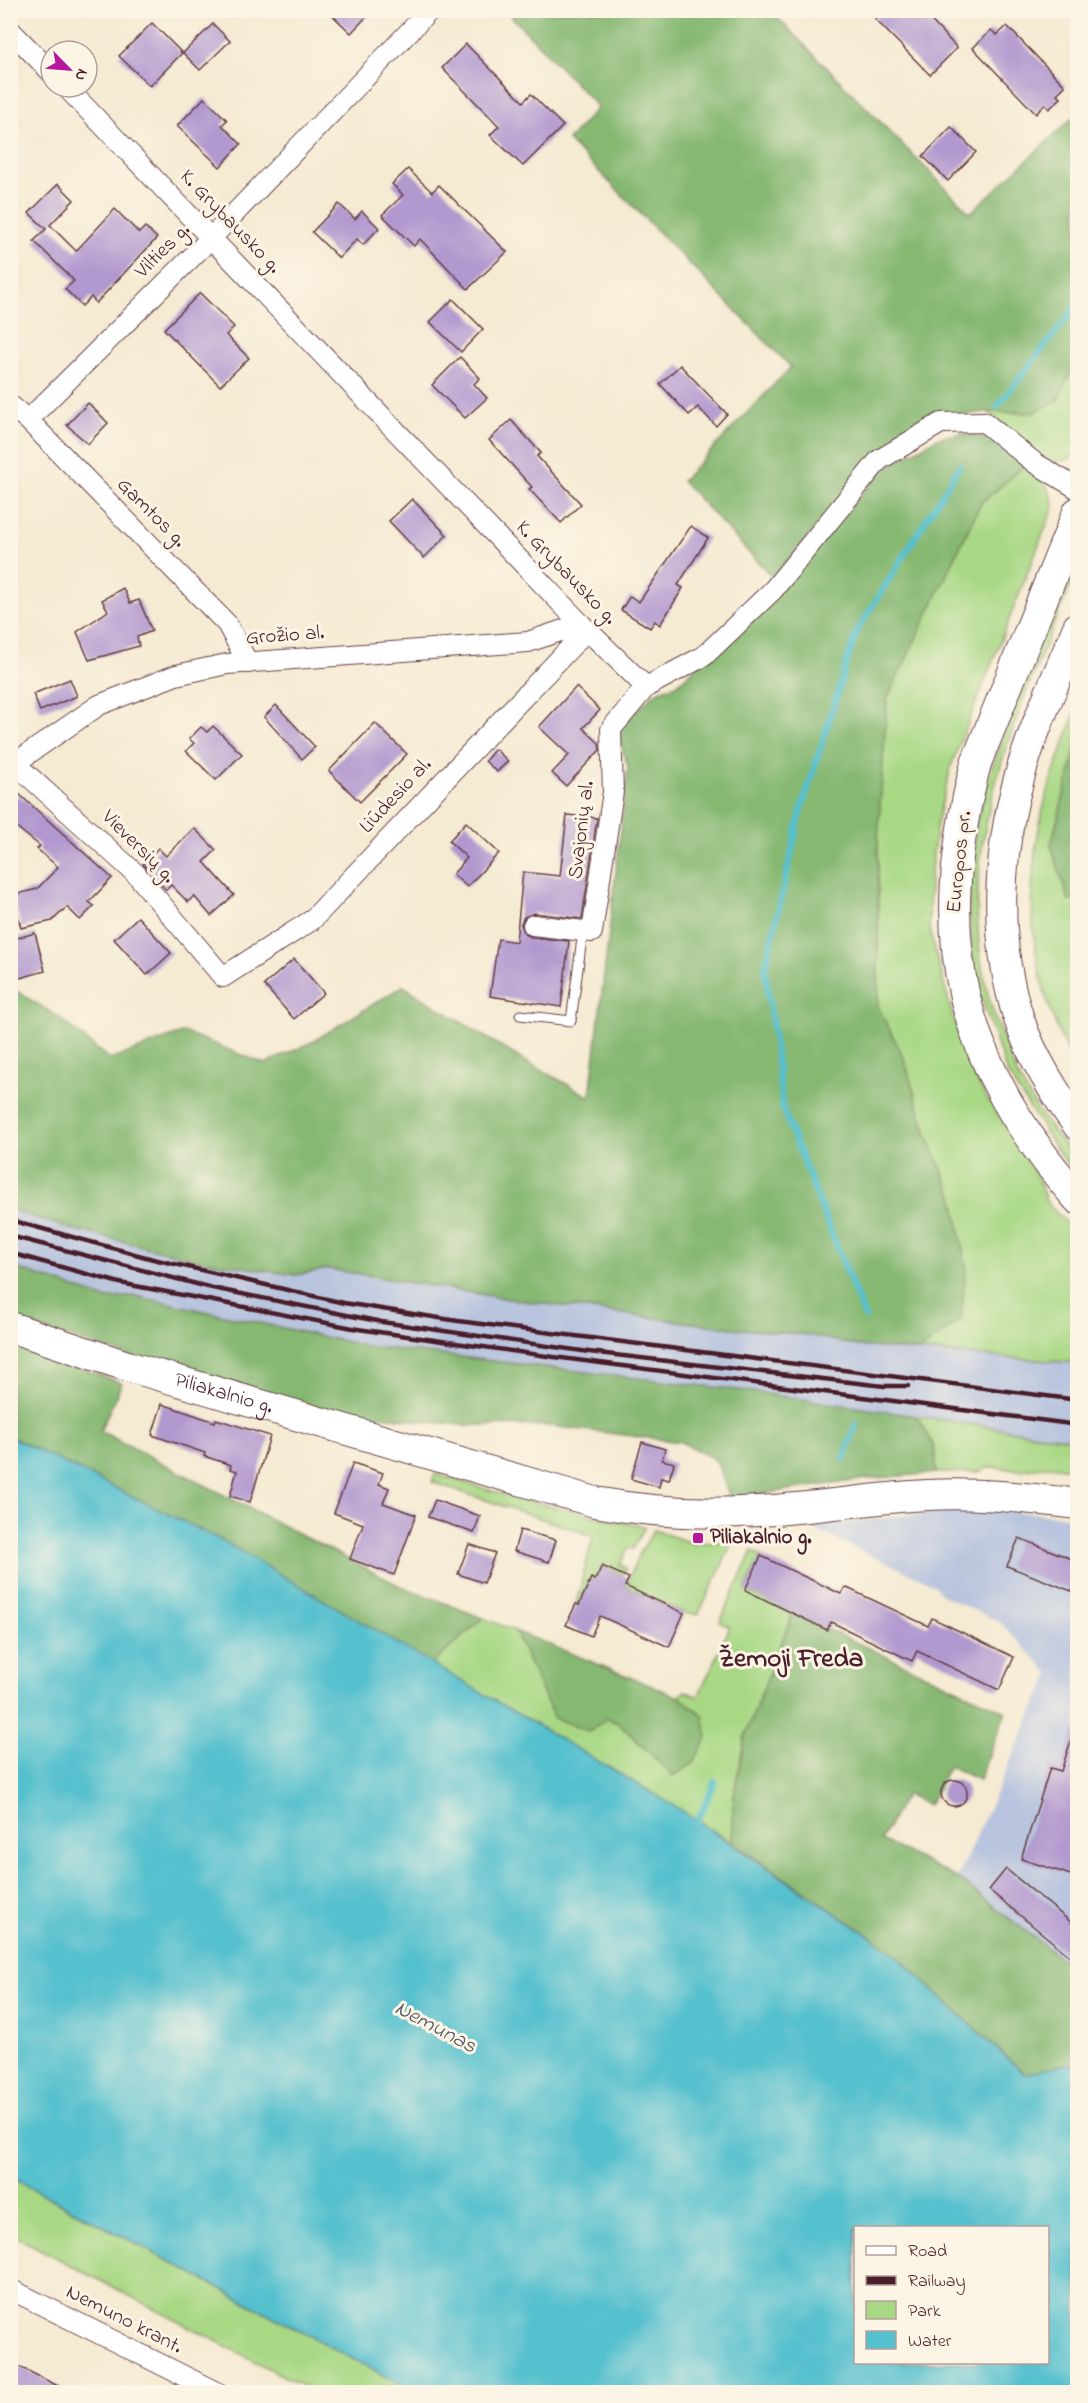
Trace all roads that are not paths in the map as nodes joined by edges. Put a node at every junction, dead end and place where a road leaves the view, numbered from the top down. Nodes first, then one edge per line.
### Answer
1 (430, 10) edge
2 (10, 30) edge
3 (39, 60) edge
4 (78, 99) edge
5 (212, 237) junction
6 (10, 405) edge
7 (28, 420) junction
8 (1077, 489) edge
9 (1077, 512) edge
10 (584, 627) junction
11 (1077, 627) edge
12 (248, 663) junction
13 (646, 687) junction
14 (13, 761) edge
15 (533, 925) dead end
16 (583, 931) junction
17 (223, 977) joint
18 (520, 1015) dead end
19 (1077, 1125) edge
20 (1077, 1199) edge
21 (10, 1327) edge
22 (1077, 1504) edge
23 (10, 2289) edge
24 (216, 2392) edge

1 - 5 street, Vilties g.
2 - 3 street
4 - 5 street, K. Grybausko g.
5 - 7 street, Vilties g.
5 - 10 street, K. Grybausko g.
6 - 7 street, Gamtos g.
7 - 12 street, Gamtos g.
8 - 13 street
9 - 20 main road, Europos pr.
10 - 12 street, Grožio al.
10 - 13 street, K. Grybausko g.
10 - 17 street, Liūdesio al.
11 - 19 main road, Europos pr.
12 - 14 street, Grožio al.
13 - 16 street, Svajonių al.
14 - 17 street, Vieversių g.
15 - 16 street
16 - 18 lane
21 - 22 main road, Piliakalnio g.
23 - 24 street, Nemuno krant.

